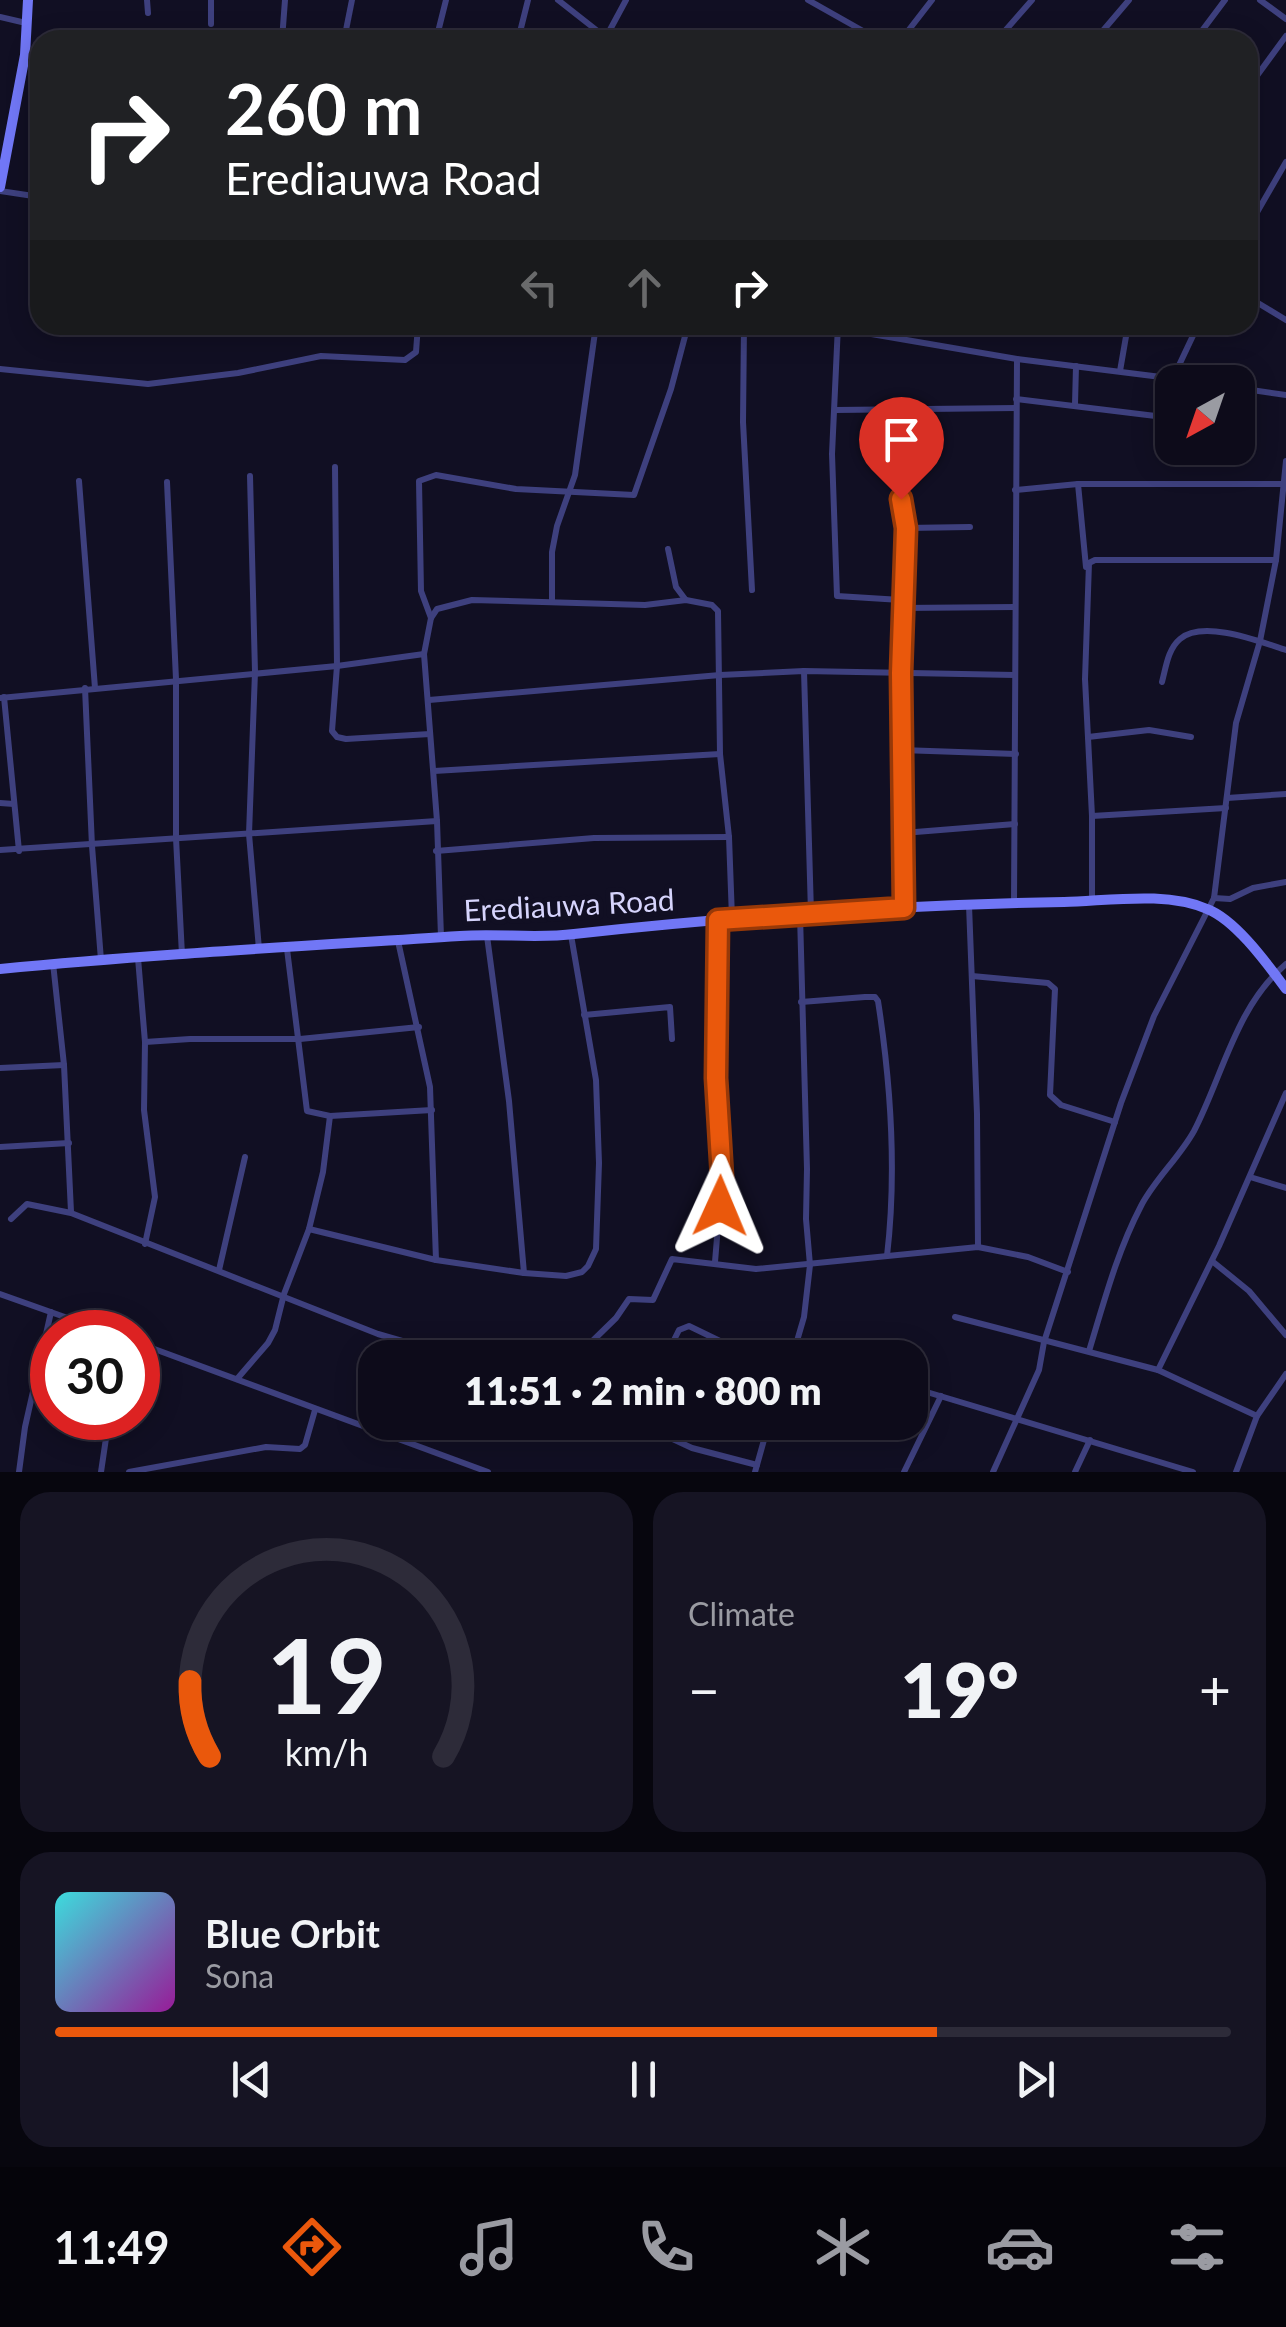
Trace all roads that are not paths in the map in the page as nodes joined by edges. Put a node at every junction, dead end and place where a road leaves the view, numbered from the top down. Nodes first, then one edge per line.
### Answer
1 (28, 0) edge
2 (147, 0) edge
3 (211, 0) edge
4 (285, 0) edge
5 (352, 0) edge
6 (446, 0) edge
7 (528, 0) edge
8 (558, 0) edge
9 (626, 0) edge
10 (808, 0) edge
11 (932, 0) edge
12 (1032, 0) edge
13 (1129, 0) edge
14 (1225, 0) edge
15 (1260, 0) edge
16 (148, 13) dead end
17 (0, 16) edge
18 (1286, 19) edge
19 (26, 23) junction
20 (211, 24) dead end
21 (283, 30) edge
22 (346, 30) edge
23 (438, 30) edge
24 (520, 30) edge
25 (595, 30) edge
26 (611, 30) edge
27 (861, 30) edge
28 (909, 30) edge
29 (1006, 30) edge
30 (1104, 30) edge
31 (1203, 30) edge
32 (1286, 36) edge
33 (25, 54) junction
34 (30, 55) edge
35 (1258, 74) edge
36 (5, 131) edge
37 (1286, 162) edge
38 (0, 189) edge
39 (30, 195) edge
40 (1258, 211) edge
41 (1258, 303) edge
42 (1286, 309) edge
43 (1283, 319) edge
44 (417, 335) edge
45 (595, 335) edge
46 (685, 335) edge
47 (744, 335) edge
48 (838, 335) edge
49 (882, 335) edge
50 (1126, 335) edge
51 (1193, 335) edge
52 (1016, 359) junction
53 (1179, 365) edge
54 (1076, 366) junction
55 (0, 368) edge
56 (1120, 371) junction
57 (1155, 376) edge
58 (1255, 390) edge
59 (1286, 395) edge
60 (1016, 399) junction
61 (1074, 404) junction
62 (1016, 408) junction
63 (835, 410) junction
64 (1155, 416) edge
65 (1286, 461) edge
66 (335, 468) dead end
67 (895, 471) dead end
68 (250, 476) dead end
69 (79, 481) dead end
70 (167, 482) dead end
71 (1078, 484) junction
72 (1282, 484) junction
73 (1015, 490) junction
74 (569, 493) junction
75 (906, 528) junction
76 (970, 528) dead end
77 (668, 549) dead end
78 (1276, 560) junction
79 (1086, 567) junction
80 (752, 590) dead end
81 (552, 600) junction
82 (686, 600) junction
83 (901, 604) junction
84 (1015, 606) junction
85 (431, 618) junction
86 (1260, 642) junction
87 (1286, 650) edge
88 (424, 654) junction
89 (337, 666) junction
90 (255, 672) junction
91 (804, 672) junction
92 (901, 673) junction
93 (720, 675) junction
94 (1015, 675) junction
95 (176, 680) junction
96 (1162, 682) dead end
97 (85, 688) junction
98 (95, 688) junction
99 (2, 697) edge
100 (430, 700) junction
101 (430, 734) junction
102 (1191, 737) dead end
103 (1088, 738) junction
104 (901, 750) junction
105 (720, 754) junction
106 (1016, 754) junction
107 (434, 770) junction
108 (1286, 794) edge
109 (1227, 798) junction
110 (0, 803) edge
111 (14, 804) junction
112 (1226, 808) junction
113 (1092, 816) junction
114 (437, 821) junction
115 (1015, 824) junction
116 (903, 833) junction
117 (250, 834) junction
118 (176, 838) junction
119 (729, 838) junction
120 (92, 846) junction
121 (0, 850) edge
122 (18, 851) junction
123 (436, 851) junction
124 (1286, 882) edge
125 (1214, 898) junction
126 (1092, 902) junction
127 (1014, 903) junction
128 (969, 906) junction
129 (904, 908) junction
130 (1208, 909) junction
131 (806, 914) junction
132 (718, 920) junction
133 (732, 920) junction
134 (487, 934) junction
135 (571, 935) junction
136 (440, 937) junction
137 (398, 940) junction
138 (286, 949) junction
139 (259, 951) junction
140 (182, 956) junction
141 (138, 958) junction
142 (101, 960) junction
143 (54, 964) junction
144 (1286, 964) edge
145 (0, 969) edge
146 (1275, 974) junction
147 (972, 976) junction
148 (1286, 990) edge
149 (801, 1002) junction
150 (584, 1014) junction
151 (419, 1027) junction
152 (300, 1039) junction
153 (672, 1039) dead end
154 (145, 1042) junction
155 (64, 1066) junction
156 (0, 1068) edge
157 (1286, 1093) edge
158 (432, 1110) junction
159 (330, 1116) junction
160 (1114, 1122) junction
161 (69, 1143) junction
162 (0, 1147) edge
163 (245, 1157) dead end
164 (1250, 1177) junction
165 (1286, 1188) edge
166 (71, 1213) junction
167 (12, 1220) dead end
168 (309, 1229) junction
169 (145, 1244) junction
170 (978, 1248) junction
171 (887, 1256) junction
172 (436, 1260) junction
173 (1212, 1261) junction
174 (714, 1262) junction
175 (810, 1265) junction
176 (218, 1270) junction
177 (1068, 1272) junction
178 (524, 1273) junction
179 (0, 1294) edge
180 (284, 1294) junction
181 (45, 1310) edge
182 (955, 1317) dead end
183 (1286, 1335) edge
184 (399, 1340) edge
185 (593, 1340) edge
186 (674, 1340) edge
187 (718, 1340) edge
188 (798, 1340) edge
189 (1044, 1342) junction
190 (160, 1351) edge
191 (1088, 1351) junction
192 (1158, 1370) junction
193 (1286, 1374) edge
194 (237, 1379) junction
195 (928, 1393) edge
196 (941, 1396) junction
197 (30, 1401) edge
198 (315, 1410) junction
199 (1257, 1416) junction
200 (1019, 1418) junction
201 (106, 1440) edge
202 (675, 1440) edge
203 (764, 1440) edge
204 (1090, 1440) junction
205 (756, 1469) edge
206 (19, 1472) edge
207 (101, 1472) edge
208 (129, 1472) edge
209 (488, 1472) edge
210 (904, 1472) edge
211 (993, 1472) edge
212 (1075, 1472) edge
213 (1193, 1472) edge
214 (1236, 1472) edge

1 - 19 street
2 - 16 street
3 - 20 street
4 - 21 street
5 - 22 street
6 - 23 street
7 - 24 street
8 - 25 street
9 - 26 street
10 - 27 street
11 - 28 street
12 - 29 street
13 - 30 street
14 - 31 street
15 - 18 street
17 - 19 street
19 - 33 street
32 - 35 street
33 - 34 street
33 - 36 street
36 - 38 street
37 - 40 street
38 - 39 street
41 - 43 street
42 - 43 street
44 - 55 street
45 - 74 street
46 - 74 street
47 - 80 street
48 - 63 street
49 - 52 street
50 - 56 street
51 - 53 street
52 - 54 street
52 - 60 street
54 - 56 street
54 - 61 street
56 - 57 street
58 - 59 street
60 - 61 street
60 - 62 street
61 - 64 street
62 - 63 street
62 - 73 street
63 - 83 street
65 - 72 street
66 - 89 street
67 - 75 street
68 - 90 street
69 - 98 street
70 - 95 street
71 - 72 street
71 - 73 street
71 - 79 street
72 - 78 street
73 - 84 street
74 - 81 street
74 - 85 street
75 - 76 street
75 - 83 street
77 - 82 street
78 - 79 street
78 - 86 street
79 - 103 street
81 - 82 street
81 - 85 street
82 - 93 street
83 - 84 street
83 - 92 street
84 - 94 street
85 - 88 street
86 - 87 street
86 - 96 street
86 - 109 street
88 - 89 street
88 - 100 street
89 - 90 street
89 - 101 street
90 - 95 street
90 - 117 street
91 - 92 street
91 - 93 street
91 - 131 street
92 - 94 street
92 - 104 street
93 - 100 street
93 - 105 street
94 - 106 street
95 - 98 street
95 - 118 street
97 - 98 street
97 - 99 street
97 - 120 street
99 - 111 street
100 - 101 street
101 - 107 street
102 - 103 street
103 - 113 street
104 - 106 street
104 - 116 street
105 - 107 street
105 - 119 street
106 - 115 street
107 - 114 street
108 - 109 street
109 - 112 street
110 - 111 street
111 - 122 street
112 - 113 street
112 - 125 street
113 - 126 street
114 - 117 street
114 - 123 street
115 - 116 street
115 - 127 street
116 - 129 street
117 - 118 street
117 - 139 street
118 - 120 street
118 - 140 street
119 - 123 street
119 - 133 street
120 - 122 street
120 - 142 street
121 - 122 street
123 - 136 street
124 - 125 street
125 - 130 street
126 - 127 street, Erediauwa Road
126 - 130 street, Erediauwa Road
127 - 128 street, Erediauwa Road
128 - 129 street, Erediauwa Road
128 - 147 street
129 - 131 street, Erediauwa Road
130 - 146 street
130 - 160 street
131 - 133 street, Erediauwa Road
131 - 149 street
132 - 133 street, Erediauwa Road
132 - 135 street, Erediauwa Road
132 - 174 street
134 - 135 street, Erediauwa Road
134 - 136 street, Erediauwa Road
134 - 178 street
135 - 150 street
136 - 137 street, Erediauwa Road
137 - 138 street, Erediauwa Road
137 - 151 street
138 - 139 street, Erediauwa Road
138 - 152 street
139 - 140 street, Erediauwa Road
140 - 141 street, Erediauwa Road
141 - 142 street, Erediauwa Road
141 - 154 street
142 - 143 street, Erediauwa Road
143 - 145 street, Erediauwa Road
143 - 155 street
144 - 146 street
146 - 148 street
146 - 191 street
147 - 160 street
147 - 170 street
149 - 171 street
149 - 175 street
150 - 153 street
150 - 178 street
151 - 152 street
151 - 158 street
152 - 154 street
152 - 159 street
154 - 169 street
155 - 156 street
155 - 161 street
157 - 164 street
158 - 159 street
158 - 172 street
159 - 168 street
160 - 177 street
161 - 162 street
161 - 166 street
163 - 176 street
164 - 165 street
164 - 173 street
166 - 167 street
166 - 169 street
168 - 172 street
168 - 180 street
169 - 176 street
170 - 171 street
170 - 177 street
171 - 175 street
172 - 178 street
173 - 183 street
173 - 192 street
174 - 175 street
174 - 185 street
175 - 188 street
176 - 180 street
177 - 189 street
179 - 181 street
180 - 184 street
180 - 194 street
182 - 189 street
186 - 187 street
189 - 191 street
189 - 200 street
190 - 194 street
191 - 192 street
192 - 199 street
193 - 199 street
194 - 198 street
195 - 196 street
196 - 200 street
196 - 210 street
197 - 206 street
198 - 208 street
198 - 209 street
199 - 214 street
200 - 204 street
200 - 211 street
201 - 207 street
202 - 205 street
203 - 205 street
204 - 212 street
204 - 213 street

